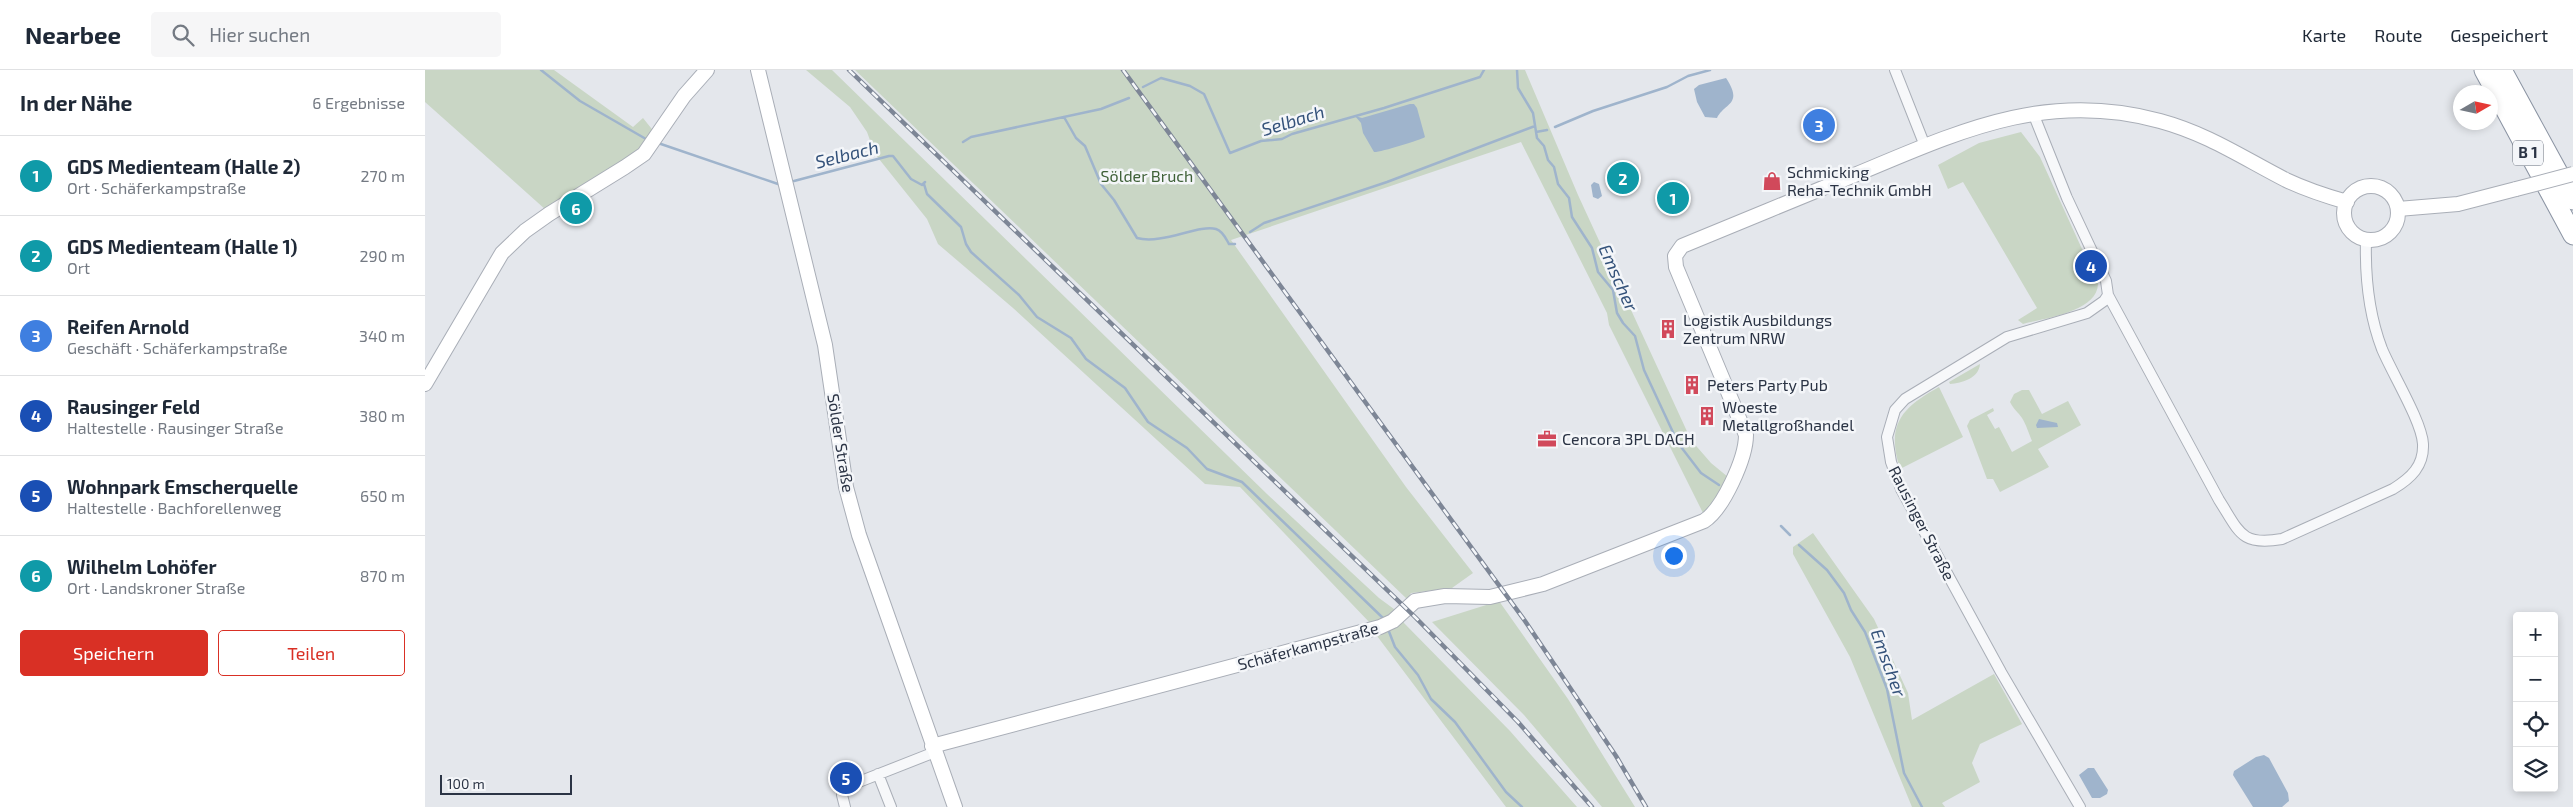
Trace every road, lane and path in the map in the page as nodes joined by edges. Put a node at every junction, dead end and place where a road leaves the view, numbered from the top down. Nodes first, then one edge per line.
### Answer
1 (707, 70) edge
2 (758, 70) edge
3 (1895, 70) edge
4 (2483, 70) edge
5 (2502, 70) edge
6 (2033, 113) junction
7 (1925, 146) junction
8 (2573, 174) edge
9 (2573, 200) edge
10 (2347, 202) junction
11 (2398, 209) junction
12 (2573, 235) edge
13 (2366, 240) junction
14 (2107, 295) junction
15 (425, 384) edge
16 (933, 749) junction
17 (878, 774) junction
18 (845, 807) edge
19 (891, 807) edge
20 (955, 807) edge
21 (2080, 807) edge

1 - 15 street
2 - 16 street, Sölder Straße
3 - 7 street
4 - 12 highway, B 1
5 - 9 highway, B 1
6 - 7 street
6 - 10 street
6 - 14 street
7 - 16 street, Schäferkampstraße
8 - 11 street, bridge
10 - 11 street
10 - 13 street
11 - 13 street
13 - 14 street
14 - 21 street, Rausinger Straße
16 - 17 street
16 - 20 street, Sölder Straße
17 - 18 street
17 - 19 street

